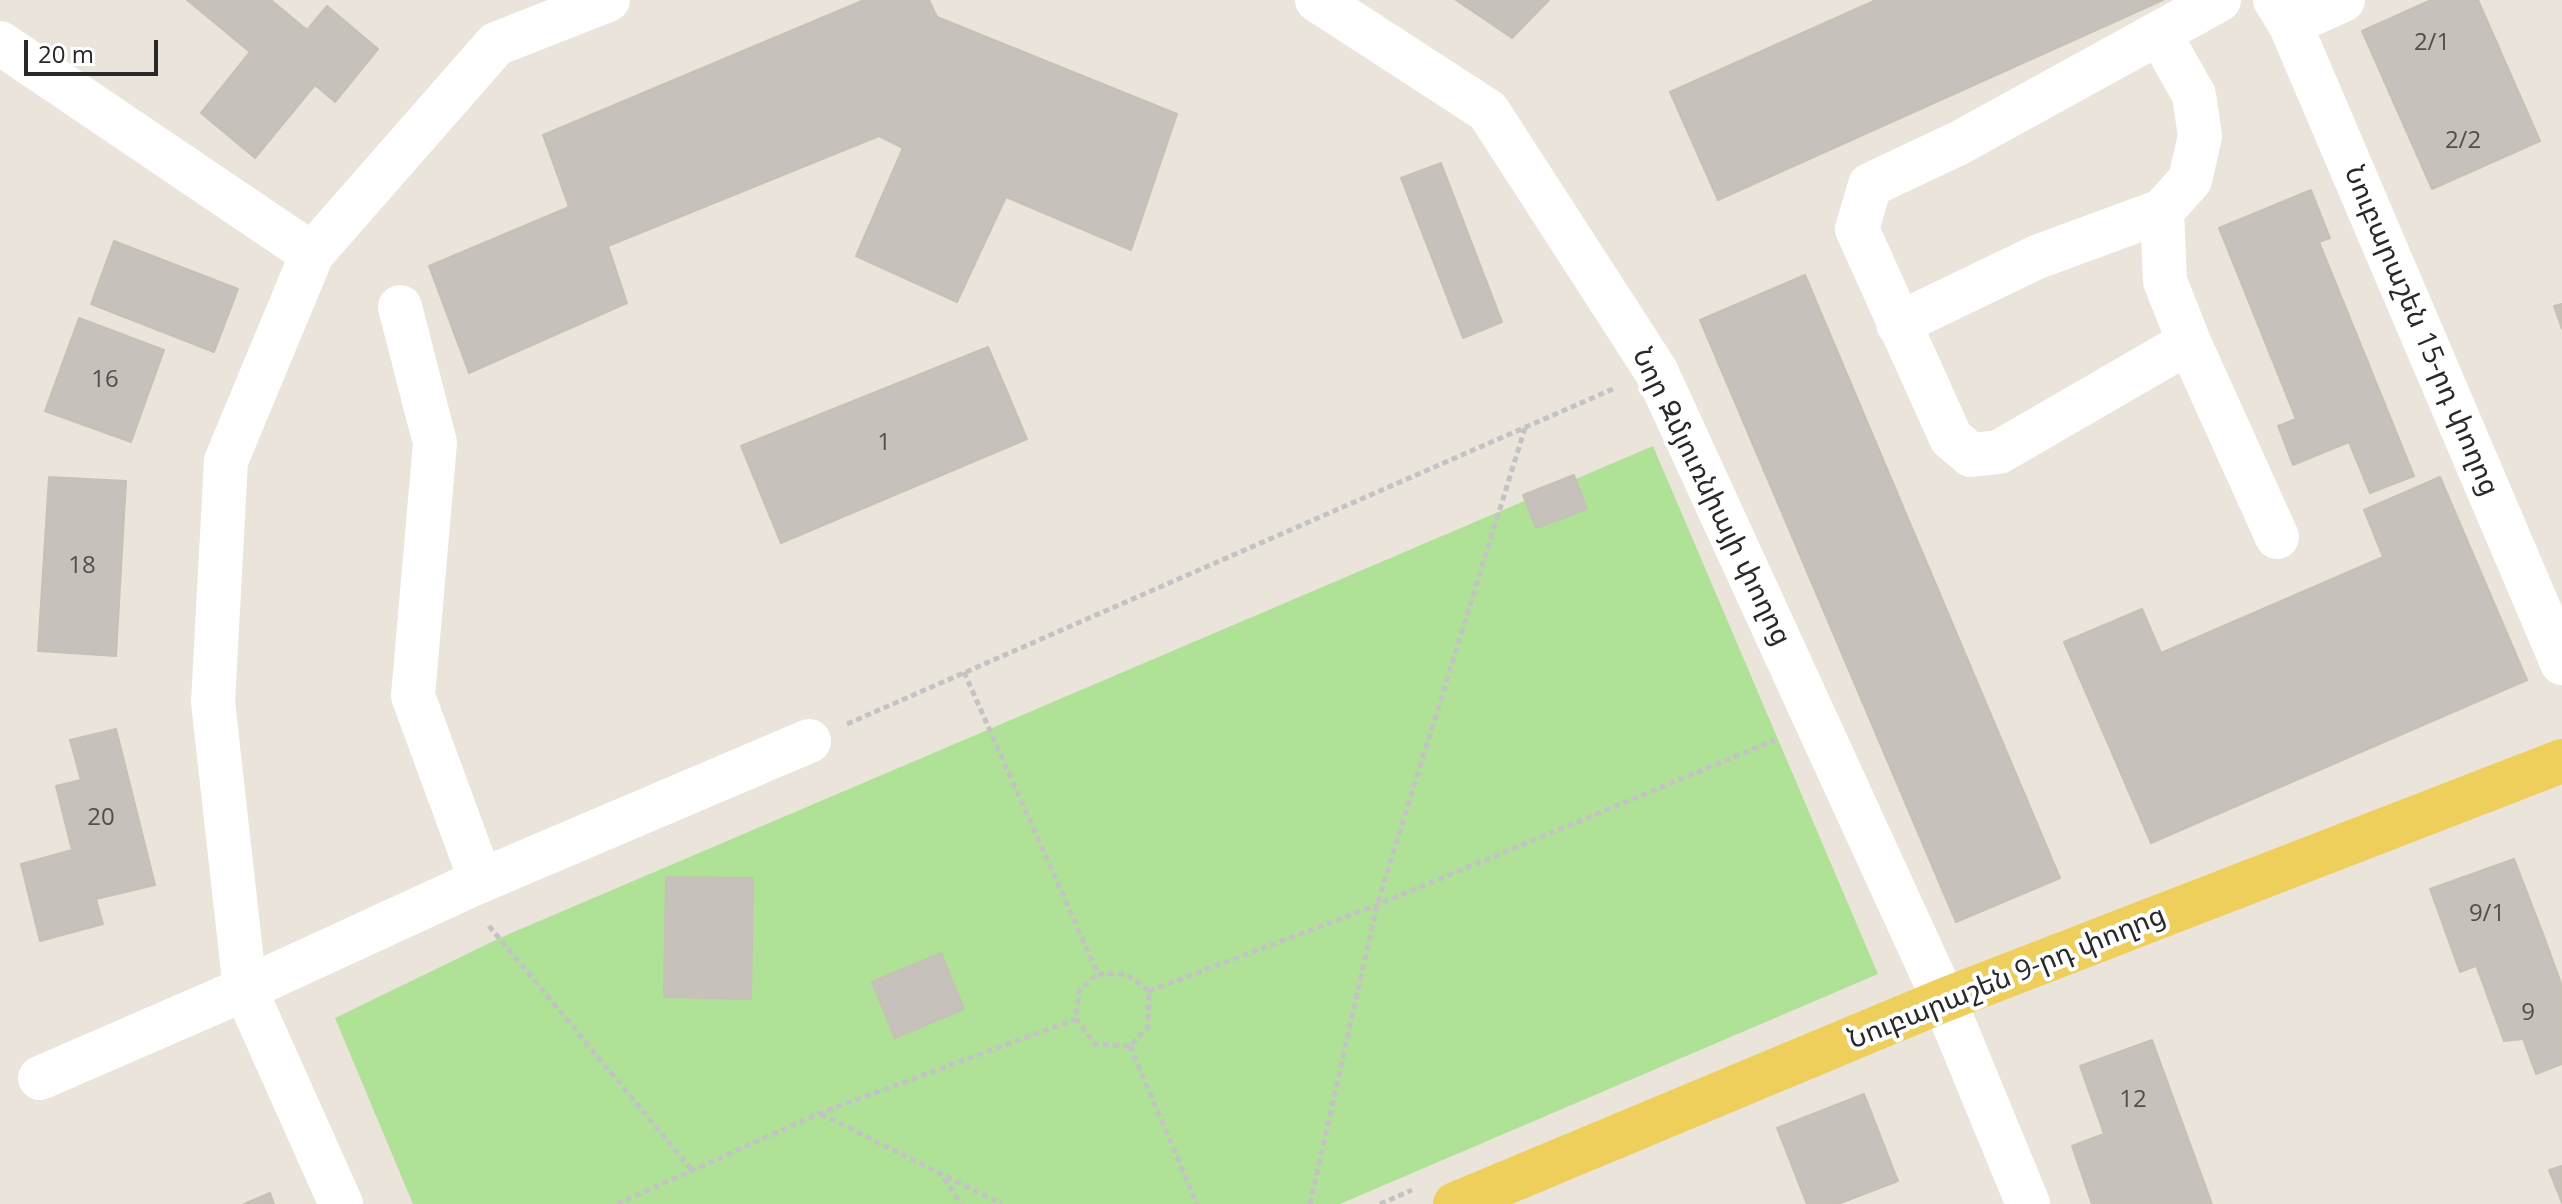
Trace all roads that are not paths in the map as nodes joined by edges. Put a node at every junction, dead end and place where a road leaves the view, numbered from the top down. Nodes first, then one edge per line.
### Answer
1 (608, 0) edge
2 (1317, 0) edge
3 (2219, 0) edge
4 (2343, 0) edge
5 (2283, 12) edge
6 (2159, 33) junction
7 (0, 43) edge
8 (2162, 211) junction
9 (312, 254) junction
10 (400, 307) dead end
11 (1898, 324) junction
12 (2189, 342) junction
13 (2277, 537) dead end
14 (2562, 663) edge
15 (809, 741) road end
16 (2562, 761) edge
17 (476, 883) junction
18 (245, 989) junction
19 (1944, 1000) junction
20 (40, 1078) dead end
21 (1462, 1203) edge
22 (341, 1204) edge
23 (2028, 1204) edge

1 - 9 street
2 - 19 street, Նոր Զմյուռնիայի փողոց
3 - 6 street
4 - 5 street
5 - 14 street, Նուբարաշեն 15-րդ փողոց
6 - 8 street
6 - 11 street
7 - 9 street
8 - 11 street
8 - 12 street
9 - 18 street
10 - 17 street
11 - 12 street
12 - 13 street
15 - 17 street
16 - 19 main road, Նուբարաշեն 9-րդ փողոց
17 - 18 street
18 - 20 street
18 - 22 street
19 - 21 main road, Նուբարաշեն 9-րդ փողոց
19 - 23 street, Նոր Զմյուռնիայի փողոց

